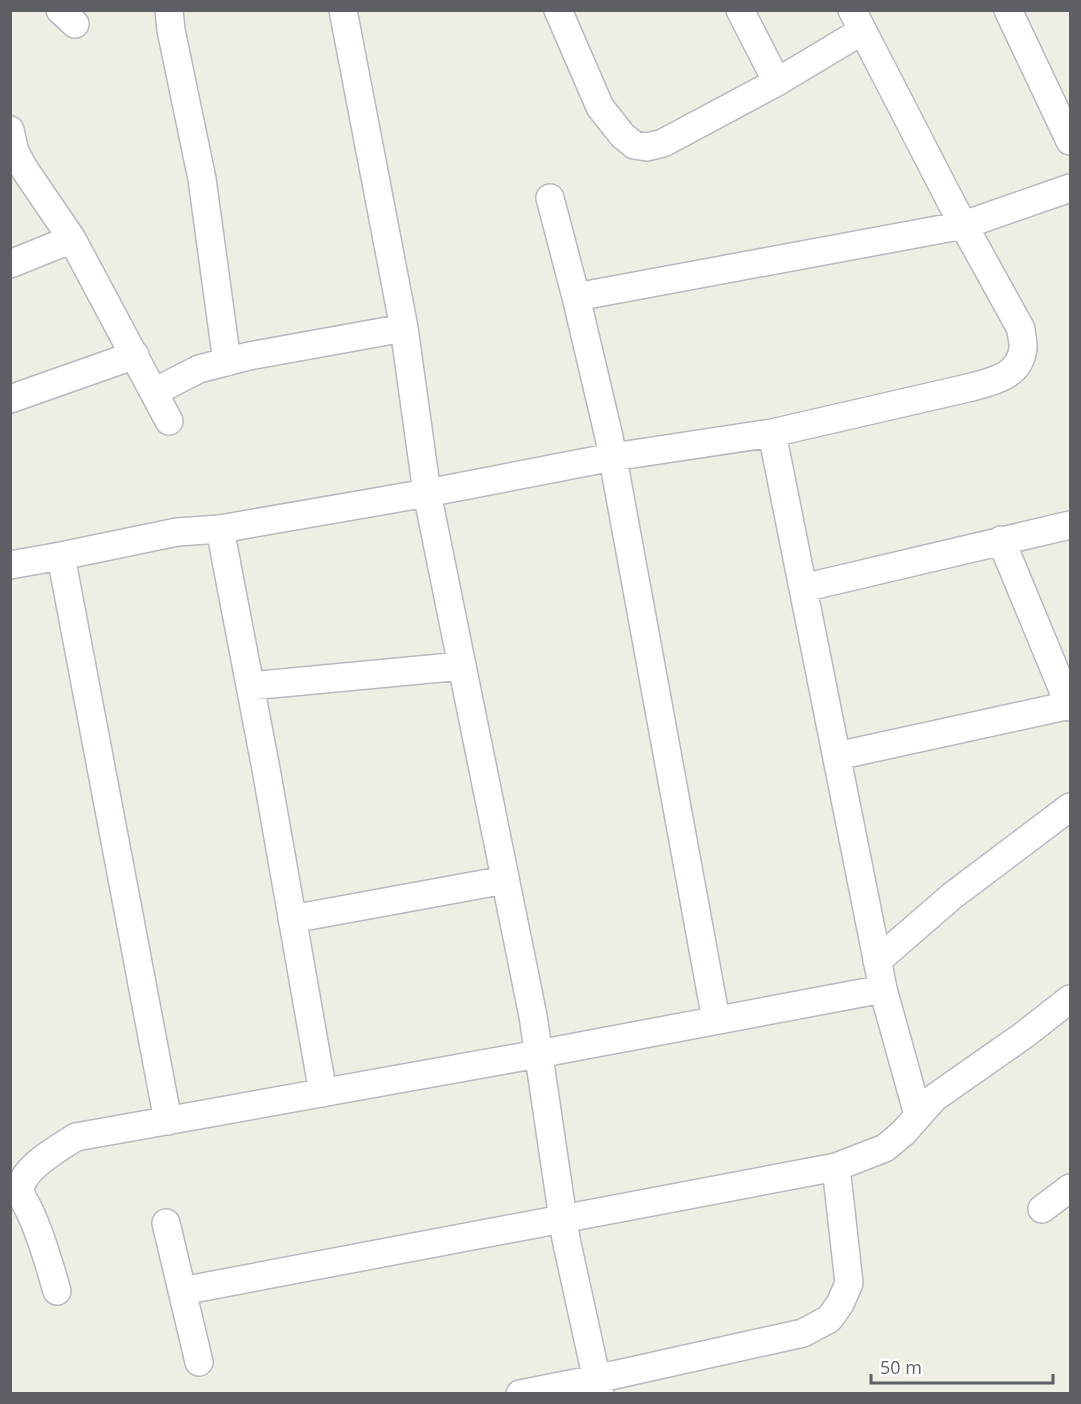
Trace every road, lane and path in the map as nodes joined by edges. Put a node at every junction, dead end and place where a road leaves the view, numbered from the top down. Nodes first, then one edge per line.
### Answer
1 (169, 10) edge
2 (343, 10) edge
3 (558, 10) edge
4 (740, 10) edge
5 (1008, 10) edge
6 (857, 21) edge
7 (777, 82) junction
8 (10, 130) edge
9 (1071, 141) edge
10 (1071, 188) edge
11 (550, 198) dead end
12 (964, 225) junction
13 (72, 239) junction
14 (10, 264) edge
15 (576, 297) junction
16 (404, 328) junction
17 (135, 355) junction
18 (227, 362) junction
19 (154, 392) junction
20 (10, 399) edge
21 (169, 421) dead end
22 (772, 433) junction
23 (613, 457) junction
24 (427, 493) junction
25 (1071, 525) edge
26 (220, 529) junction
27 (1001, 540) junction
28 (61, 556) junction
29 (10, 565) edge
30 (803, 588) junction
31 (462, 666) junction
32 (250, 686) junction
33 (1070, 706) edge
34 (837, 756) junction
35 (1071, 807) edge
36 (505, 880) junction
37 (292, 919) junction
38 (877, 961) junction
39 (883, 989) junction
40 (1071, 999) edge
41 (716, 1020) junction
42 (538, 1054) junction
43 (323, 1093) junction
44 (918, 1115) junction
45 (168, 1121) junction
46 (836, 1167) junction
47 (1071, 1188) edge
48 (1042, 1209) dead end
49 (563, 1219) junction
50 (166, 1223) dead end
51 (57, 1291) dead end
52 (182, 1291) junction
53 (199, 1362) dead end
54 (598, 1386) edge
55 (520, 1394) edge

1 - 18 street
2 - 16 street
3 - 7 street
4 - 7 street
5 - 9 street
6 - 7 street
6 - 12 street
8 - 13 street
10 - 12 street
11 - 15 street
12 - 15 street
12 - 22 street
13 - 14 street
13 - 17 street
15 - 23 street
16 - 18 street
16 - 24 street
17 - 19 street
17 - 20 street
18 - 19 street
19 - 21 street
22 - 23 street
22 - 30 street
23 - 24 street
23 - 41 street
24 - 26 street
24 - 31 street
25 - 27 street
26 - 28 street
26 - 32 street
27 - 30 street
27 - 33 street
28 - 29 street
28 - 45 street
30 - 34 street
31 - 32 street
31 - 36 street
32 - 37 street
33 - 34 street
34 - 38 street
35 - 38 street
36 - 37 street
36 - 42 street
37 - 43 street
38 - 39 street
39 - 41 street
39 - 44 street
40 - 44 street
41 - 42 street
42 - 43 street
42 - 49 street
43 - 45 street
44 - 46 street
45 - 51 street
46 - 49 street
46 - 54 street
47 - 48 street
49 - 52 street
49 - 54 street
50 - 52 street
52 - 53 street
54 - 55 street

